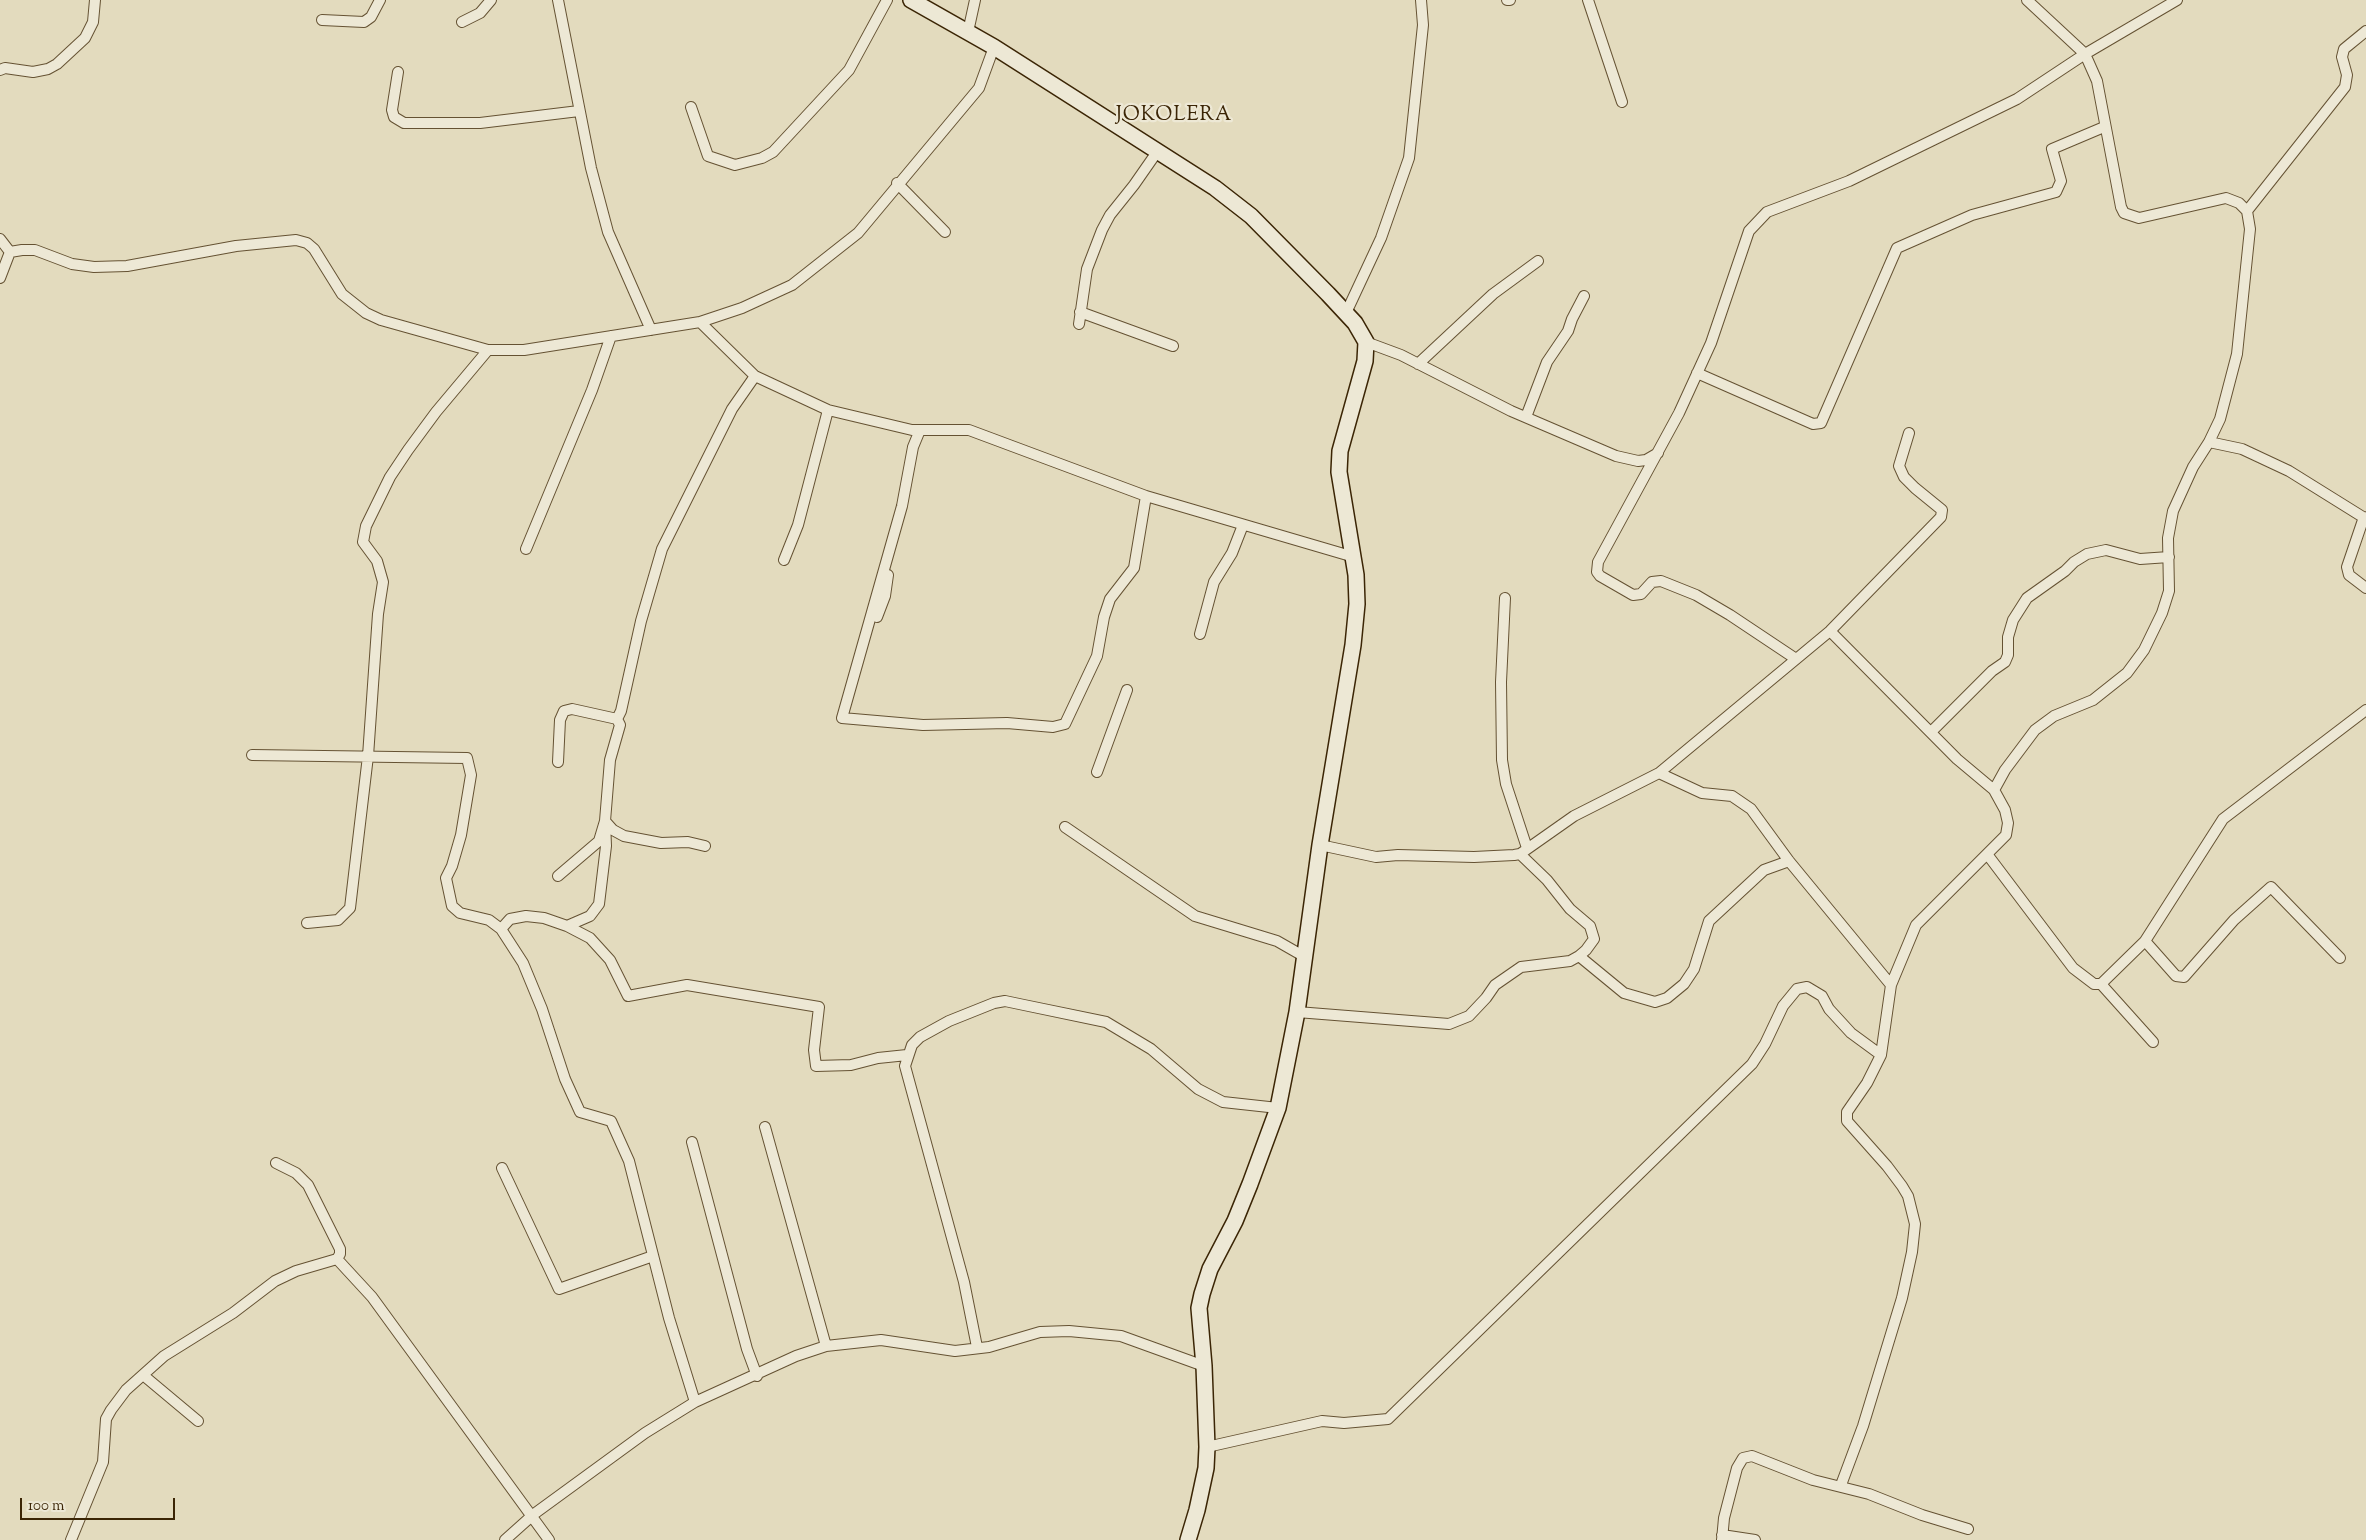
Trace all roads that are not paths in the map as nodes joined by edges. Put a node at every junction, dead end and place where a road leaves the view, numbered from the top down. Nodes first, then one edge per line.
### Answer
1 (95, 0) edge
2 (380, 0) edge
3 (491, 0) edge
4 (558, 0) edge
5 (887, 0) edge
6 (911, 0) edge
7 (975, 0) edge
8 (1421, 0) edge
9 (1588, 0) edge
10 (2027, 0) edge
11 (2177, 0) edge
12 (322, 20) dead end
13 (462, 22) dead end
14 (968, 32) junction
15 (2366, 32) edge
16 (994, 47) junction
17 (2086, 54) junction
18 (0, 70) edge
19 (398, 72) dead end
20 (1622, 102) dead end
21 (691, 107) dead end
22 (580, 111) junction
23 (2104, 128) junction
24 (1157, 152) junction
25 (897, 183) junction
26 (2247, 210) junction
27 (945, 232) dead end
28 (0, 239) edge
29 (10, 252) junction
30 (1538, 260) dead end
31 (0, 278) edge
32 (1584, 296) dead end
33 (1080, 312) junction
34 (1346, 312) junction
35 (700, 322) junction
36 (1079, 324) dead end
37 (651, 330) junction
38 (611, 336) junction
39 (1366, 342) junction
40 (1173, 346) dead end
41 (488, 350) junction
42 (1418, 364) junction
43 (1697, 374) junction
44 (755, 376) junction
45 (828, 410) junction
46 (1526, 417) junction
47 (920, 430) junction
48 (1909, 433) dead end
49 (2209, 442) junction
50 (1659, 452) junction
51 (1146, 496) junction
52 (2365, 518) edge
53 (1243, 525) junction
54 (526, 549) dead end
55 (1354, 557) junction
56 (2169, 557) junction
57 (784, 560) dead end
58 (890, 565) dead end
59 (2366, 588) edge
60 (1505, 598) dead end
61 (1830, 631) junction
62 (1200, 634) dead end
63 (1796, 658) junction
64 (854, 662) dead end
65 (1127, 690) dead end
66 (2366, 710) edge
67 (617, 719) junction
68 (1932, 731) junction
69 (252, 755) dead end
70 (368, 756) junction
71 (558, 762) dead end
72 (1097, 772) dead end
73 (1659, 773) junction
74 (1994, 790) junction
75 (605, 821) junction
76 (1064, 826) dead end
77 (1320, 845) junction
78 (705, 846) dead end
79 (1524, 851) junction
80 (1987, 854) junction
81 (1789, 861) junction
82 (558, 876) dead end
83 (307, 923) dead end
84 (567, 926) junction
85 (501, 929) junction
86 (2145, 941) junction
87 (1579, 956) junction
88 (1305, 957) junction
89 (2340, 958) dead end
90 (2101, 984) junction
91 (1891, 985) junction
92 (1297, 1012) junction
93 (2153, 1042) dead end
94 (907, 1055) junction
95 (1881, 1055) junction
96 (1278, 1108) junction
97 (764, 1127) dead end
98 (692, 1142) dead end
99 (276, 1163) dead end
100 (502, 1168) dead end
101 (653, 1256) junction
102 (337, 1258) junction
103 (826, 1346) junction
104 (977, 1347) junction
105 (1204, 1366) junction
106 (143, 1375) junction
107 (756, 1376) junction
108 (695, 1402) junction
109 (198, 1420) dead end
110 (1207, 1447) junction
111 (1841, 1486) junction
112 (1968, 1529) dead end
113 (1722, 1538) edge
114 (71, 1540) edge
115 (505, 1540) edge
116 (549, 1540) edge
117 (1188, 1540) edge
118 (1755, 1540) edge

1 - 18 street
2 - 12 street
3 - 13 street
4 - 22 street
5 - 21 street
6 - 14 street
7 - 14 street
8 - 34 street
9 - 20 street
10 - 17 street
11 - 17 street
14 - 16 street
15 - 26 street
16 - 24 street
16 - 25 street
17 - 23 street
17 - 43 street
19 - 22 street
22 - 37 street
23 - 26 street
23 - 43 street
24 - 33 street
24 - 34 street
25 - 27 street
25 - 35 street
26 - 49 street
28 - 29 street
29 - 31 street
29 - 41 street
30 - 42 street
32 - 46 street
33 - 36 street
33 - 40 street
34 - 39 street
35 - 37 street
35 - 44 street
37 - 38 street
38 - 41 street
38 - 54 street
39 - 42 street
39 - 55 street
41 - 70 street
42 - 46 street
43 - 50 street
44 - 45 street
44 - 67 street
45 - 47 street
45 - 57 street
46 - 50 street
47 - 51 street
47 - 51 street
48 - 61 street
49 - 52 street
49 - 56 street
50 - 63 street
51 - 53 street
52 - 59 street
53 - 55 street
53 - 62 street
55 - 77 street
56 - 68 street
56 - 74 street
58 - 64 street
60 - 79 street
61 - 63 street
61 - 68 street
63 - 73 street
65 - 72 street
66 - 86 street
67 - 71 street
67 - 75 street
68 - 74 street
69 - 70 street
70 - 83 street
70 - 85 street
73 - 79 street
73 - 81 street
74 - 80 street
75 - 78 street
75 - 82 street
75 - 84 street
76 - 88 street
77 - 79 street
77 - 88 street
79 - 87 street
80 - 90 street
80 - 91 street
81 - 87 street
81 - 91 street
84 - 85 street
84 - 94 street
85 - 101 street
86 - 89 street
86 - 90 street
87 - 92 street
88 - 92 street
90 - 93 street
91 - 95 street
92 - 96 street
94 - 96 street
94 - 104 street
95 - 110 street
95 - 111 street
96 - 105 street
97 - 103 street
98 - 107 street
99 - 102 street
100 - 101 street
101 - 108 street
102 - 106 street
102 - 116 street
103 - 104 street
103 - 107 street
104 - 105 street
105 - 110 street
106 - 109 street
106 - 114 street
107 - 108 street
108 - 115 street
110 - 117 street
111 - 112 street
111 - 113 street
113 - 118 street

